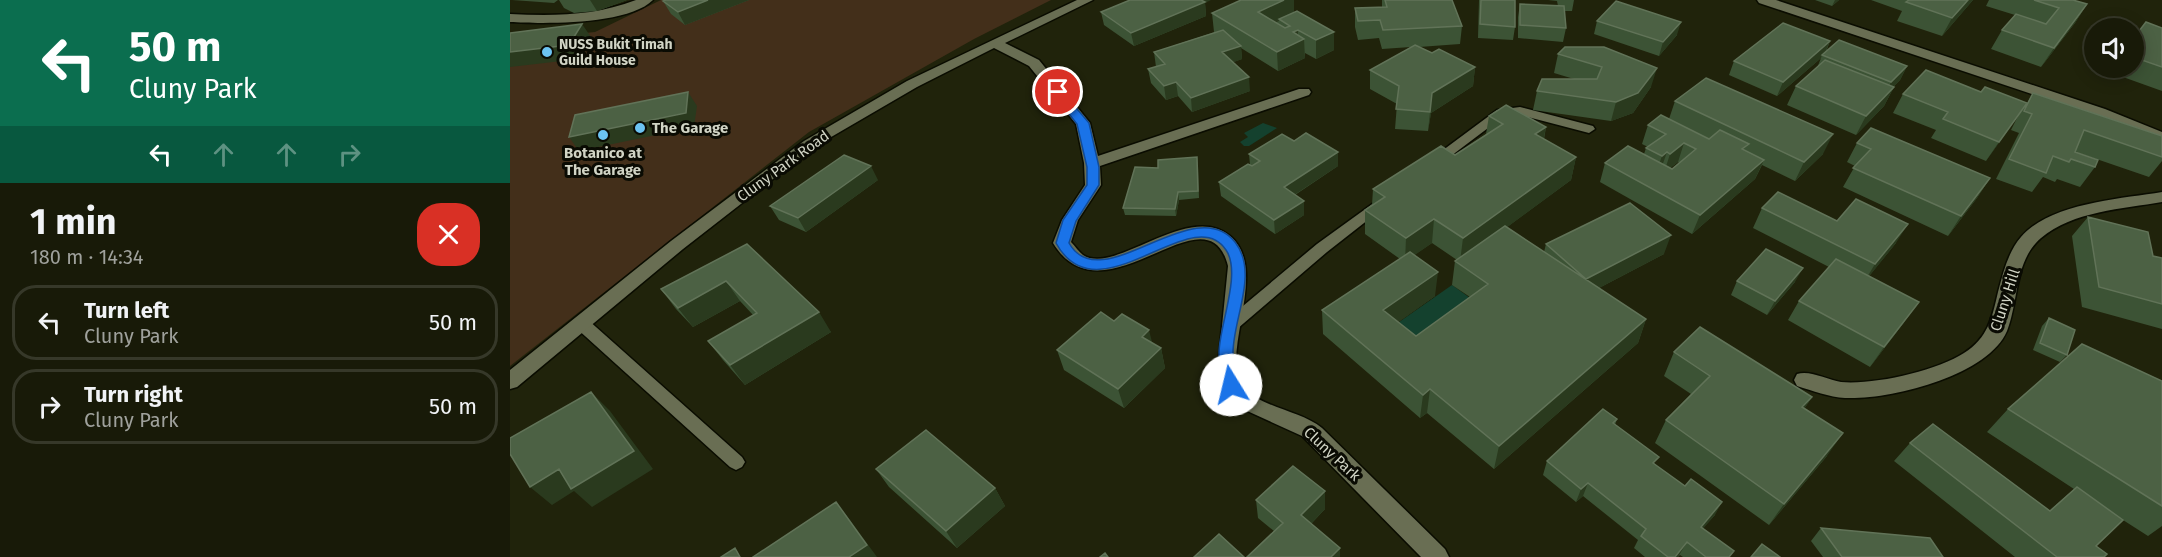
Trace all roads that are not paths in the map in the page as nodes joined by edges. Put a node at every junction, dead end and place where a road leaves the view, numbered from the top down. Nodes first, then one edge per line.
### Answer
1 (647, 0) edge
2 (1087, 0) edge
3 (1763, 0) edge
4 (510, 18) edge
5 (994, 43) junction
6 (1304, 92) dead end
7 (1589, 129) dead end
8 (2162, 138) edge
9 (1092, 163) junction
10 (1423, 170) edge
11 (1395, 191) edge
12 (2162, 197) edge
13 (581, 323) junction
14 (1231, 325) junction
15 (510, 381) edge
16 (1804, 381) dead end
17 (736, 462) dead end
18 (1437, 557) edge

1 - 4 street
2 - 5 street, Cluny Park Road
3 - 8 street
5 - 9 street, Cluny Park
5 - 13 street, Cluny Park Road
6 - 9 street
7 - 10 lane
9 - 14 street, Cluny Park
11 - 14 lane
12 - 16 street, Cluny Hill
13 - 15 street, Cluny Park Road
13 - 17 lane
14 - 18 street, Cluny Park

